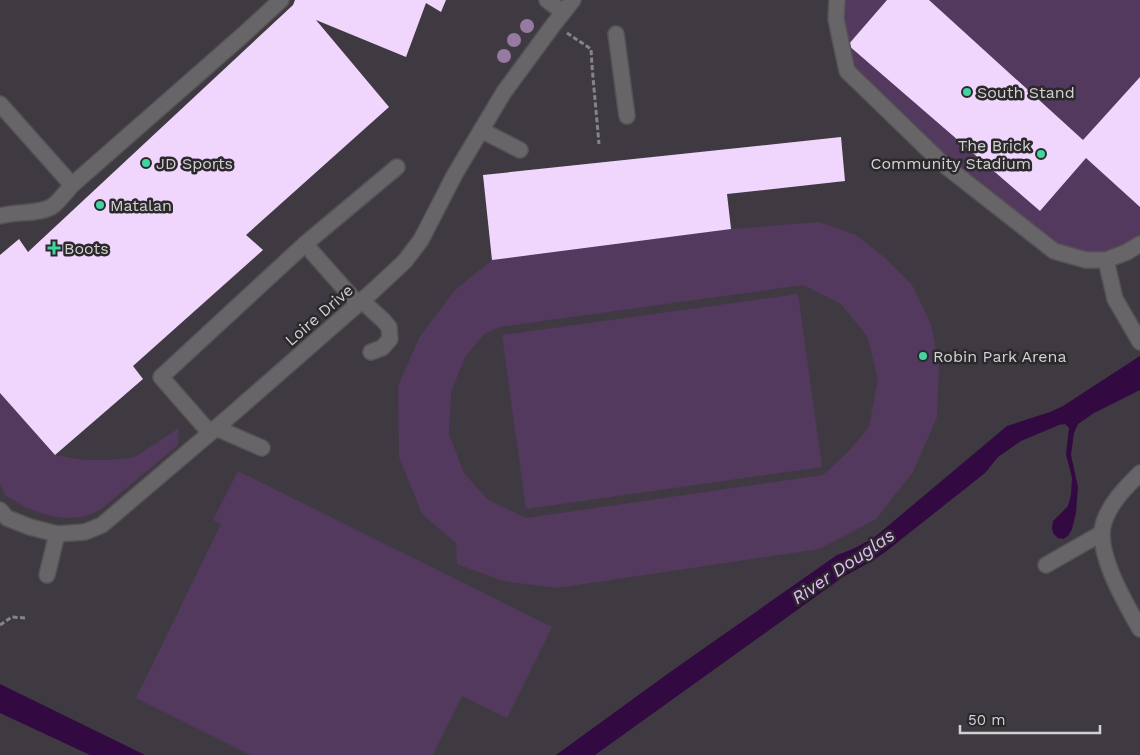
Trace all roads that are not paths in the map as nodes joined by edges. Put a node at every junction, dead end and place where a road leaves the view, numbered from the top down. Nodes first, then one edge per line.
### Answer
1 (281, 0) edge
2 (547, 0) edge
3 (572, 0) edge
4 (837, 0) edge
5 (558, 18) junction
6 (616, 34) dead end
7 (0, 104) edge
8 (627, 116) dead end
9 (481, 130) junction
10 (520, 150) dead end
11 (397, 167) dead end
12 (72, 185) junction
13 (0, 216) edge
14 (305, 244) junction
15 (1140, 244) edge
16 (1106, 260) junction
17 (360, 302) junction
18 (1140, 342) edge
19 (370, 352) dead end
20 (213, 430) junction
21 (262, 448) dead end
22 (1140, 473) edge
23 (0, 510) edge
24 (1102, 533) junction
25 (57, 534) junction
26 (1046, 565) dead end
27 (46, 575) dead end
28 (1140, 629) edge

1 - 12 street
2 - 5 street
3 - 5 street, Loire Drive
4 - 16 street
5 - 9 street, Loire Drive
6 - 8 street
7 - 12 street
9 - 10 street
9 - 17 street, Loire Drive
11 - 14 street
12 - 13 street
14 - 17 street
14 - 20 street
15 - 16 street
16 - 18 street
17 - 19 street
17 - 20 street, Loire Drive
20 - 21 street
20 - 25 street, Loire Drive
22 - 24 street
23 - 25 street, Loire Drive
24 - 26 street
24 - 28 street
25 - 27 street

